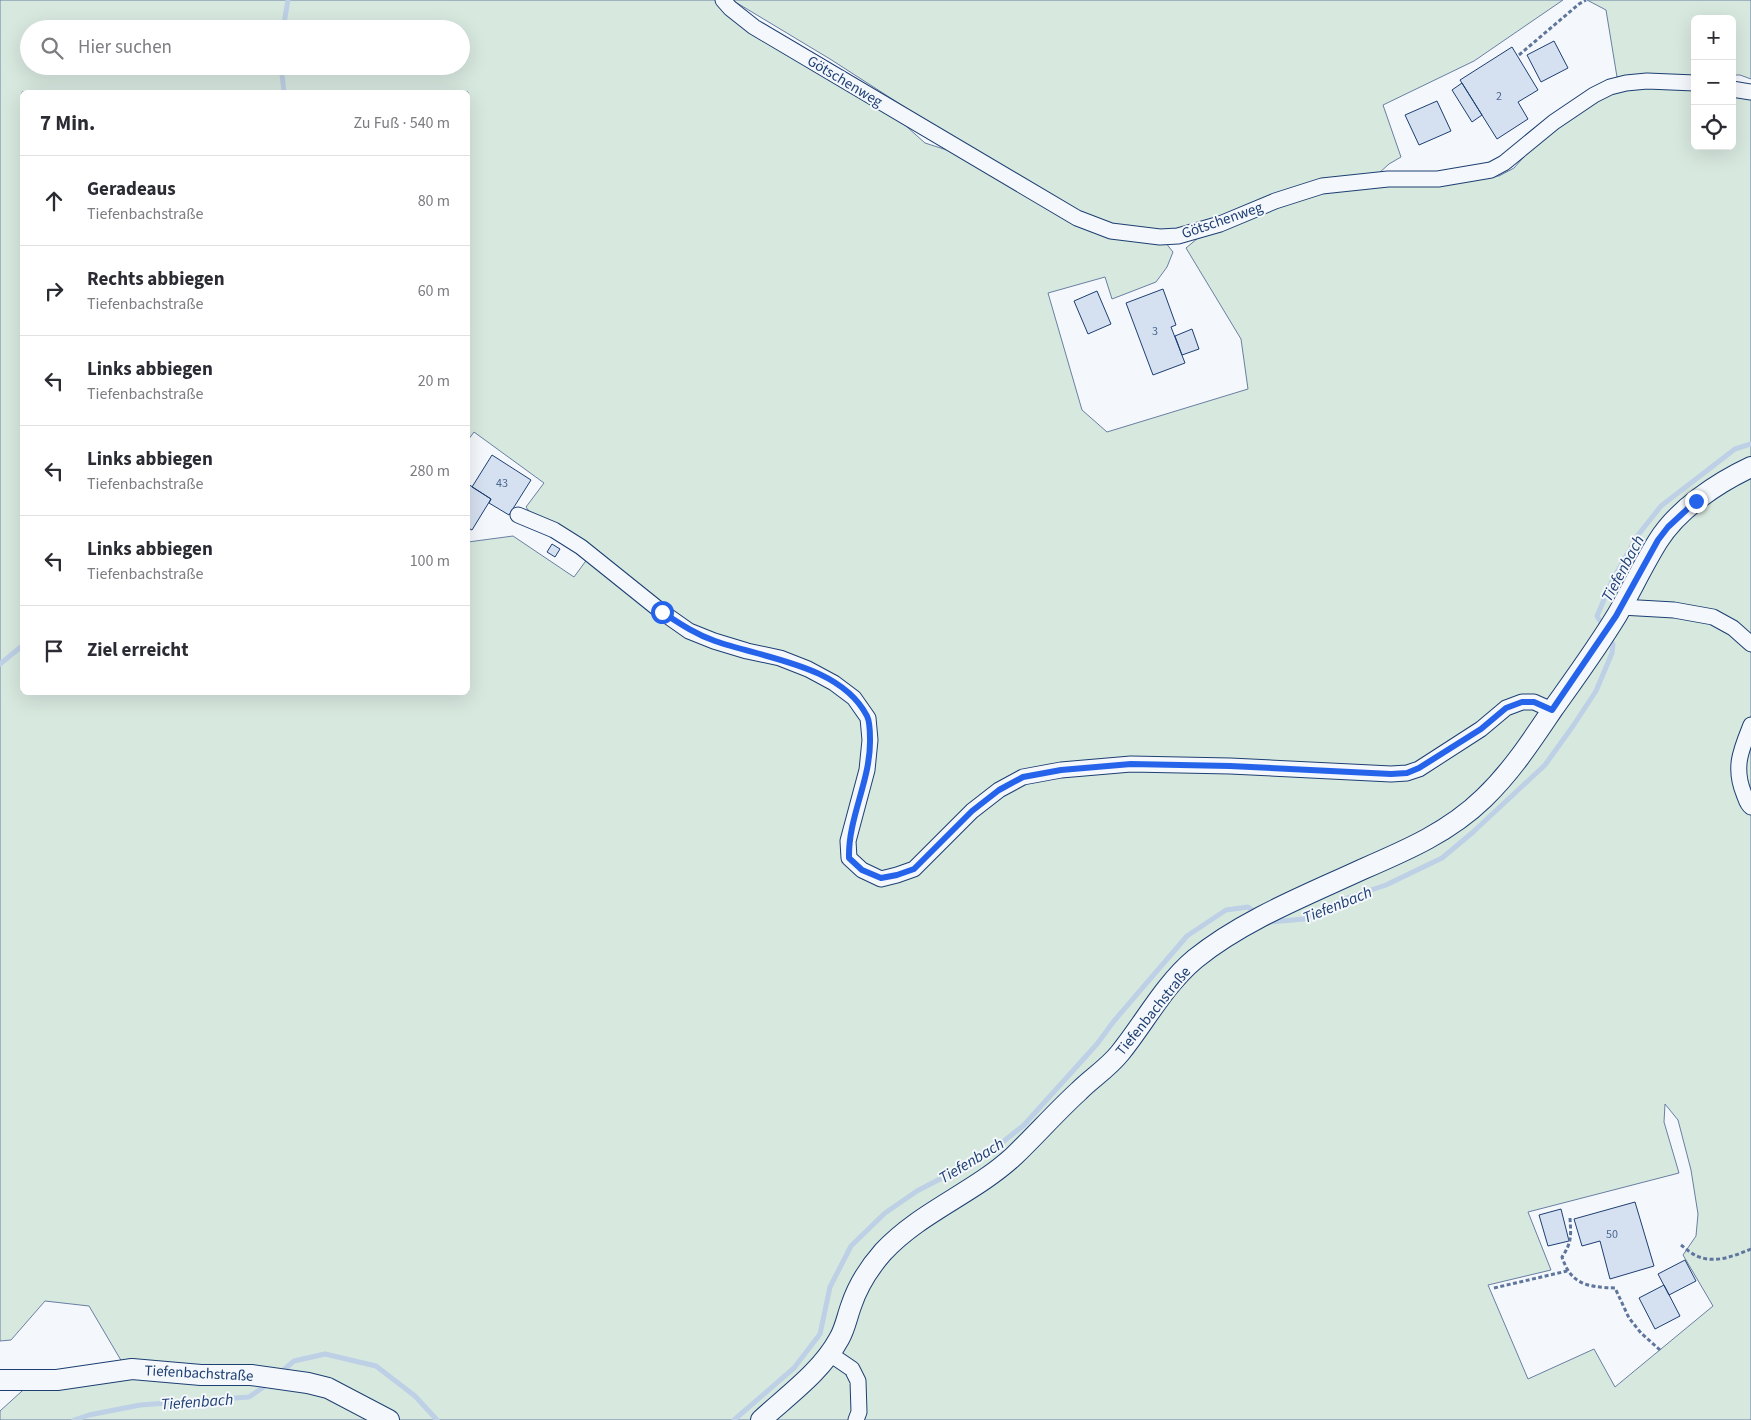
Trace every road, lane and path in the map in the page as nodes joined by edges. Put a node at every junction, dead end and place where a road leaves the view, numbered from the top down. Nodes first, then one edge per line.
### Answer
1 (723, 0) edge
2 (1586, 0) edge
3 (1519, 56) dead end
4 (1691, 83) edge
5 (1736, 90) edge
6 (1751, 92) edge
7 (1751, 467) edge
8 (518, 515) dead end
9 (1619, 611) junction
10 (1751, 644) edge
11 (1552, 710) junction
12 (1751, 725) edge
13 (1751, 807) edge
14 (1570, 1218) dead end
15 (1681, 1245) dead end
16 (1751, 1249) edge
17 (1566, 1271) junction
18 (1494, 1288) dead end
19 (1660, 1350) dead end
20 (830, 1354) junction
21 (0, 1380) edge
22 (389, 1420) edge
23 (761, 1420) edge
24 (856, 1420) edge

1 - 4 street, Götschenweg
2 - 3 path
5 - 6 street
7 - 9 street, Tiefenbachstraße
8 - 11 street
9 - 10 street
9 - 11 street, Tiefenbachstraße
11 - 20 street, Tiefenbachstraße
12 - 13 street
14 - 17 path
15 - 16 path
17 - 18 path
17 - 19 path
20 - 23 street, Tiefenbachstraße
20 - 24 street
21 - 22 street, Tiefenbachstraße

